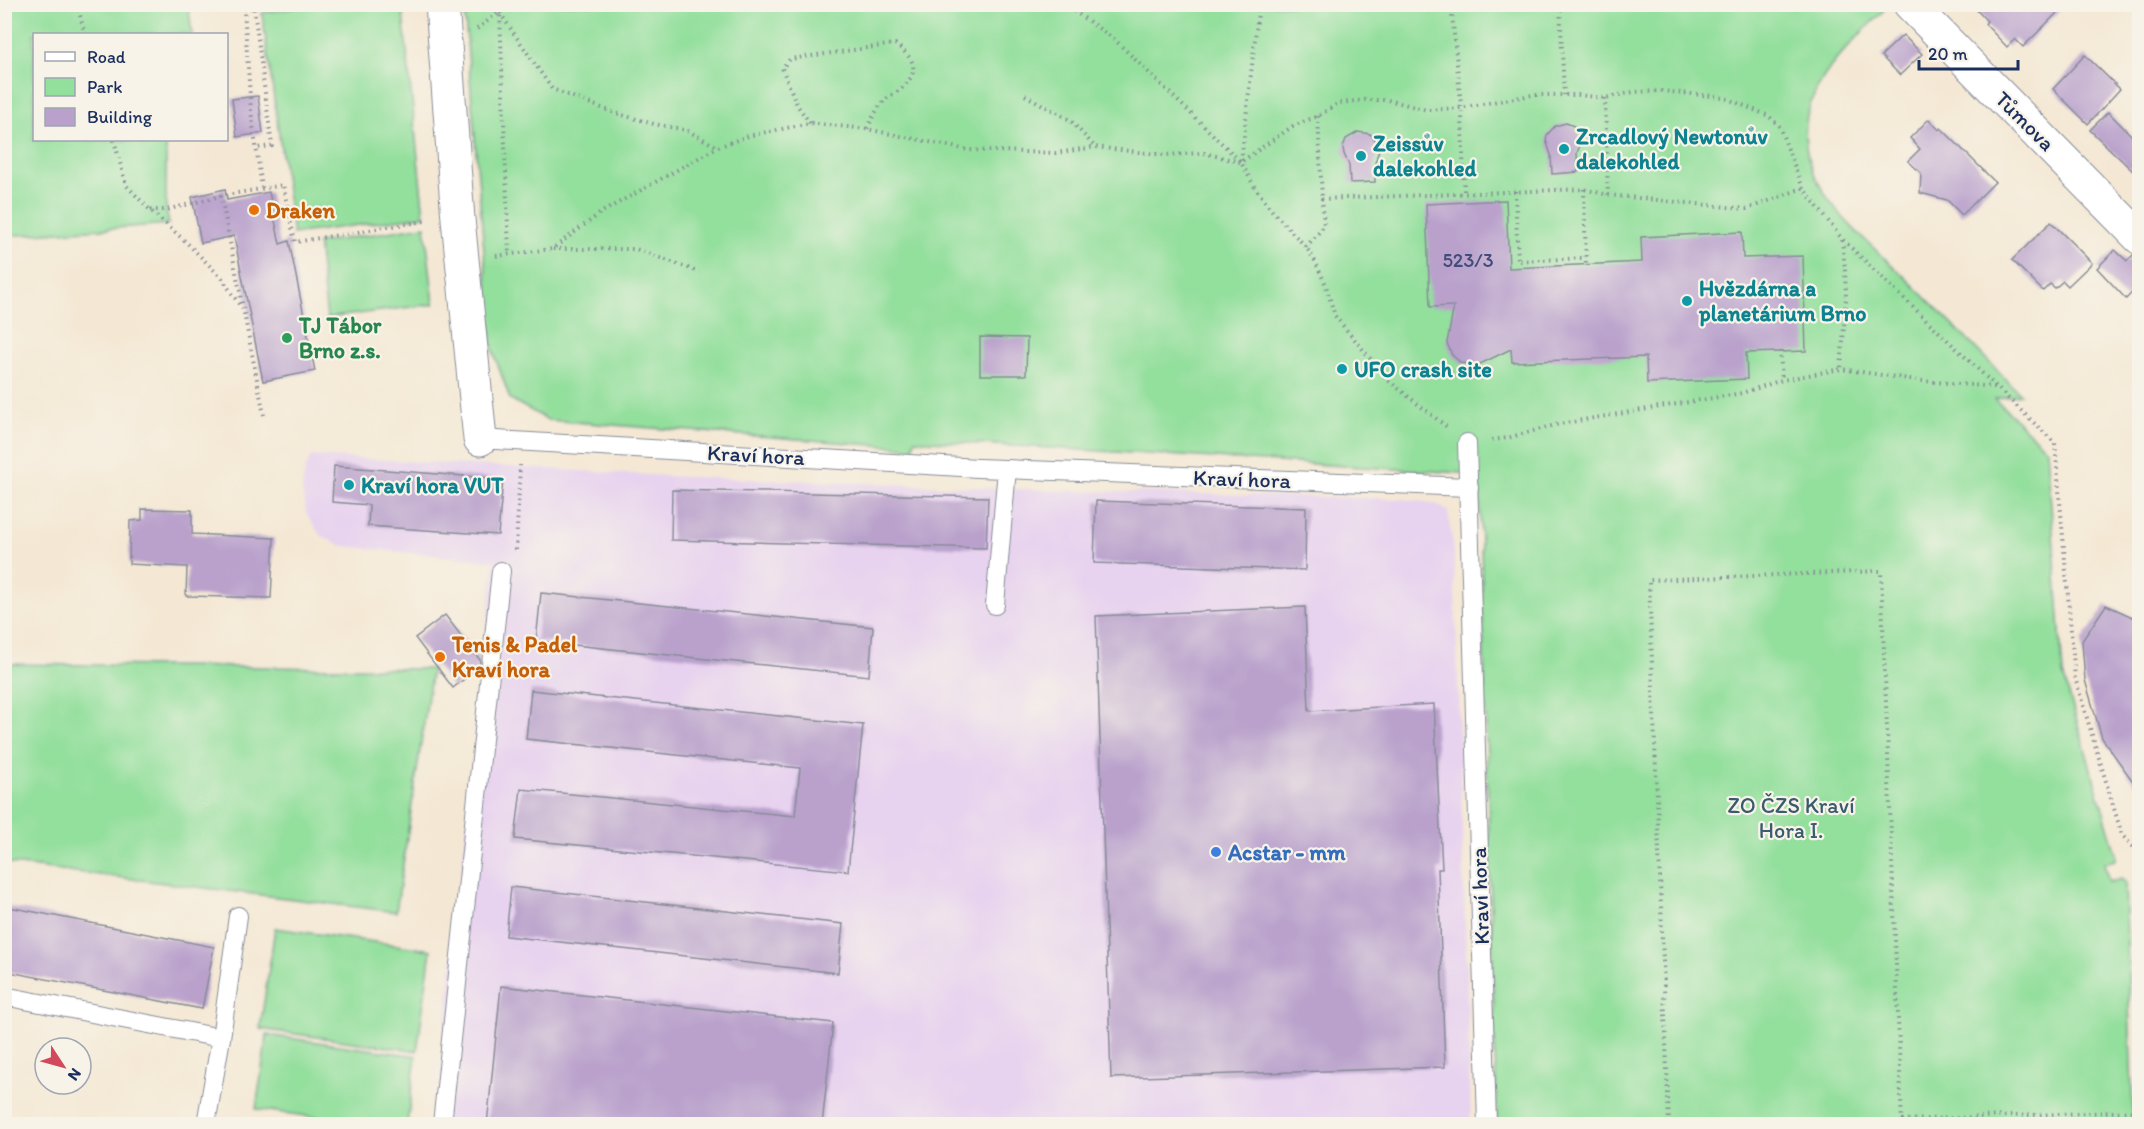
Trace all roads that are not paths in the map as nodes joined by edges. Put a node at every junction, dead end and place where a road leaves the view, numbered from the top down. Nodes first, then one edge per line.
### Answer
1 (442, 4) edge
2 (1910, 4) edge
3 (2139, 238) edge
4 (480, 439) joint
5 (1467, 443) road end
6 (1006, 469) junction
7 (1469, 488) junction
8 (508, 566) road end
9 (995, 605) dead end
10 (238, 916) dead end
11 (4, 996) edge
12 (221, 1038) junction
13 (206, 1125) edge
14 (442, 1125) edge
15 (1487, 1125) edge

1 - 4 street, Kraví hora
2 - 3 street, Tůmova
4 - 6 lane, Kraví hora
5 - 7 lane, Kraví hora
6 - 7 lane, Kraví hora
6 - 9 lane
7 - 15 lane, Kraví hora
8 - 14 lane
10 - 12 lane
11 - 12 lane
12 - 13 lane

